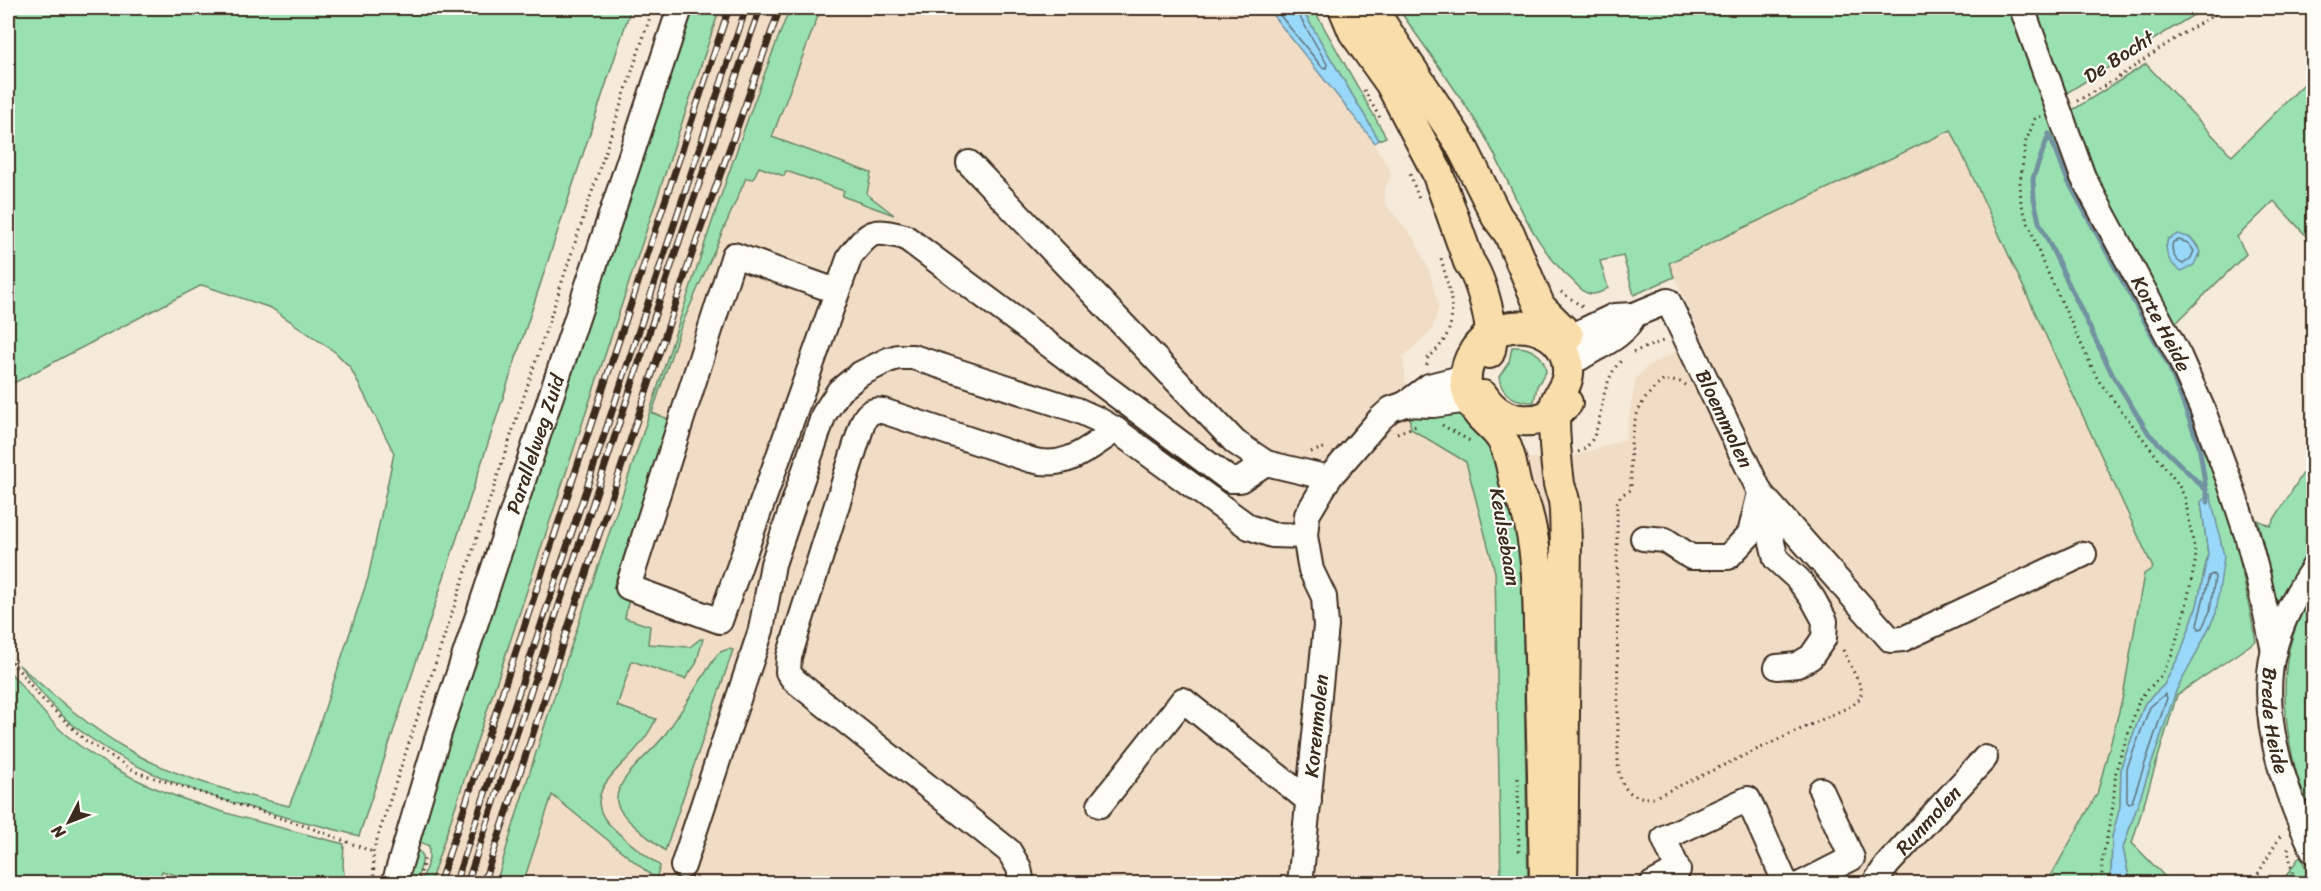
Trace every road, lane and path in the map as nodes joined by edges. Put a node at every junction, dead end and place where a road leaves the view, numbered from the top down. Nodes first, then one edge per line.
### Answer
1 (653, 8) edge
2 (680, 8) edge
3 (1344, 8) edge
4 (1365, 8) edge
5 (2022, 8) edge
6 (2225, 8) edge
7 (1362, 86) dead end
8 (2059, 110) junction
9 (1384, 125) dead end
10 (969, 163) dead end
11 (1409, 172) dead end
12 (1422, 205) dead end
13 (1438, 249) dead end
14 (836, 291) junction
15 (1558, 336) junction
16 (1486, 339) junction
17 (1689, 344) junction
18 (1688, 387) dead end
19 (1473, 391) junction
20 (1433, 404) junction
21 (1560, 409) junction
22 (1116, 430) junction
23 (1492, 430) junction
24 (1396, 433) dead end
25 (1330, 446) dead end
26 (1302, 453) dead end
27 (1568, 454) junction
28 (1266, 463) junction
29 (1329, 478) junction
30 (1760, 492) junction
31 (1564, 499) junction
32 (1305, 536) junction
33 (1643, 538) dead end
34 (2084, 554) dead end
35 (2313, 567) edge
36 (1824, 638) junction
37 (2274, 651) junction
38 (8, 657) edge
39 (1778, 667) dead end
40 (1985, 758) dead end
41 (1518, 768) dead end
42 (1821, 790) dead end
43 (1309, 801) junction
44 (1100, 805) dead end
45 (374, 852) junction
46 (2313, 852) edge
47 (1520, 860) dead end
48 (682, 866) dead end
49 (374, 884) edge
50 (394, 884) edge
51 (1022, 884) edge
52 (1300, 884) edge
53 (1545, 884) edge
54 (1562, 884) edge
55 (1652, 884) edge
56 (1786, 884) edge
57 (1801, 884) edge
58 (1874, 884) edge
59 (2102, 884) edge
60 (2252, 884) edge
61 (2294, 884) edge

1 - 45 path, Parallelweg Zuid
2 - 50 street, Parallelweg Zuid
3 - 16 main road
4 - 15 main road
5 - 8 street, Korte Heide
6 - 8 path, De Bocht
7 - 9 path
8 - 37 street, Korte Heide
8 - 59 path, De Bocht
10 - 28 street
11 - 12 path
13 - 20 path
14 - 14 street
14 - 28 street
15 - 16 main road
15 - 17 street, Bloemmolen
15 - 21 main road
16 - 19 main road
17 - 27 path, Bloemmolen
17 - 30 street, Bloemmolen
18 - 36 path
19 - 20 street, Korenmolen
19 - 23 main road
20 - 23 path
20 - 24 path
20 - 29 street, Korenmolen
21 - 23 main road
21 - 27 main road
21 - 31 main road
22 - 32 street
22 - 48 street
22 - 51 street
23 - 53 main road, Keulsebaan
25 - 26 path
27 - 31 main road
28 - 29 street
29 - 32 street, Korenmolen
30 - 33 street
30 - 34 street
30 - 36 street
31 - 54 main road
32 - 43 street, Korenmolen
35 - 37 street, Brede Heide
36 - 39 street
37 - 46 street, Brede Heide
38 - 45 path
40 - 58 street, Runmolen
41 - 47 path
42 - 57 street
43 - 44 street
43 - 52 street, Korenmolen
45 - 49 path, Parallelweg Zuid
55 - 56 street
60 - 61 path

